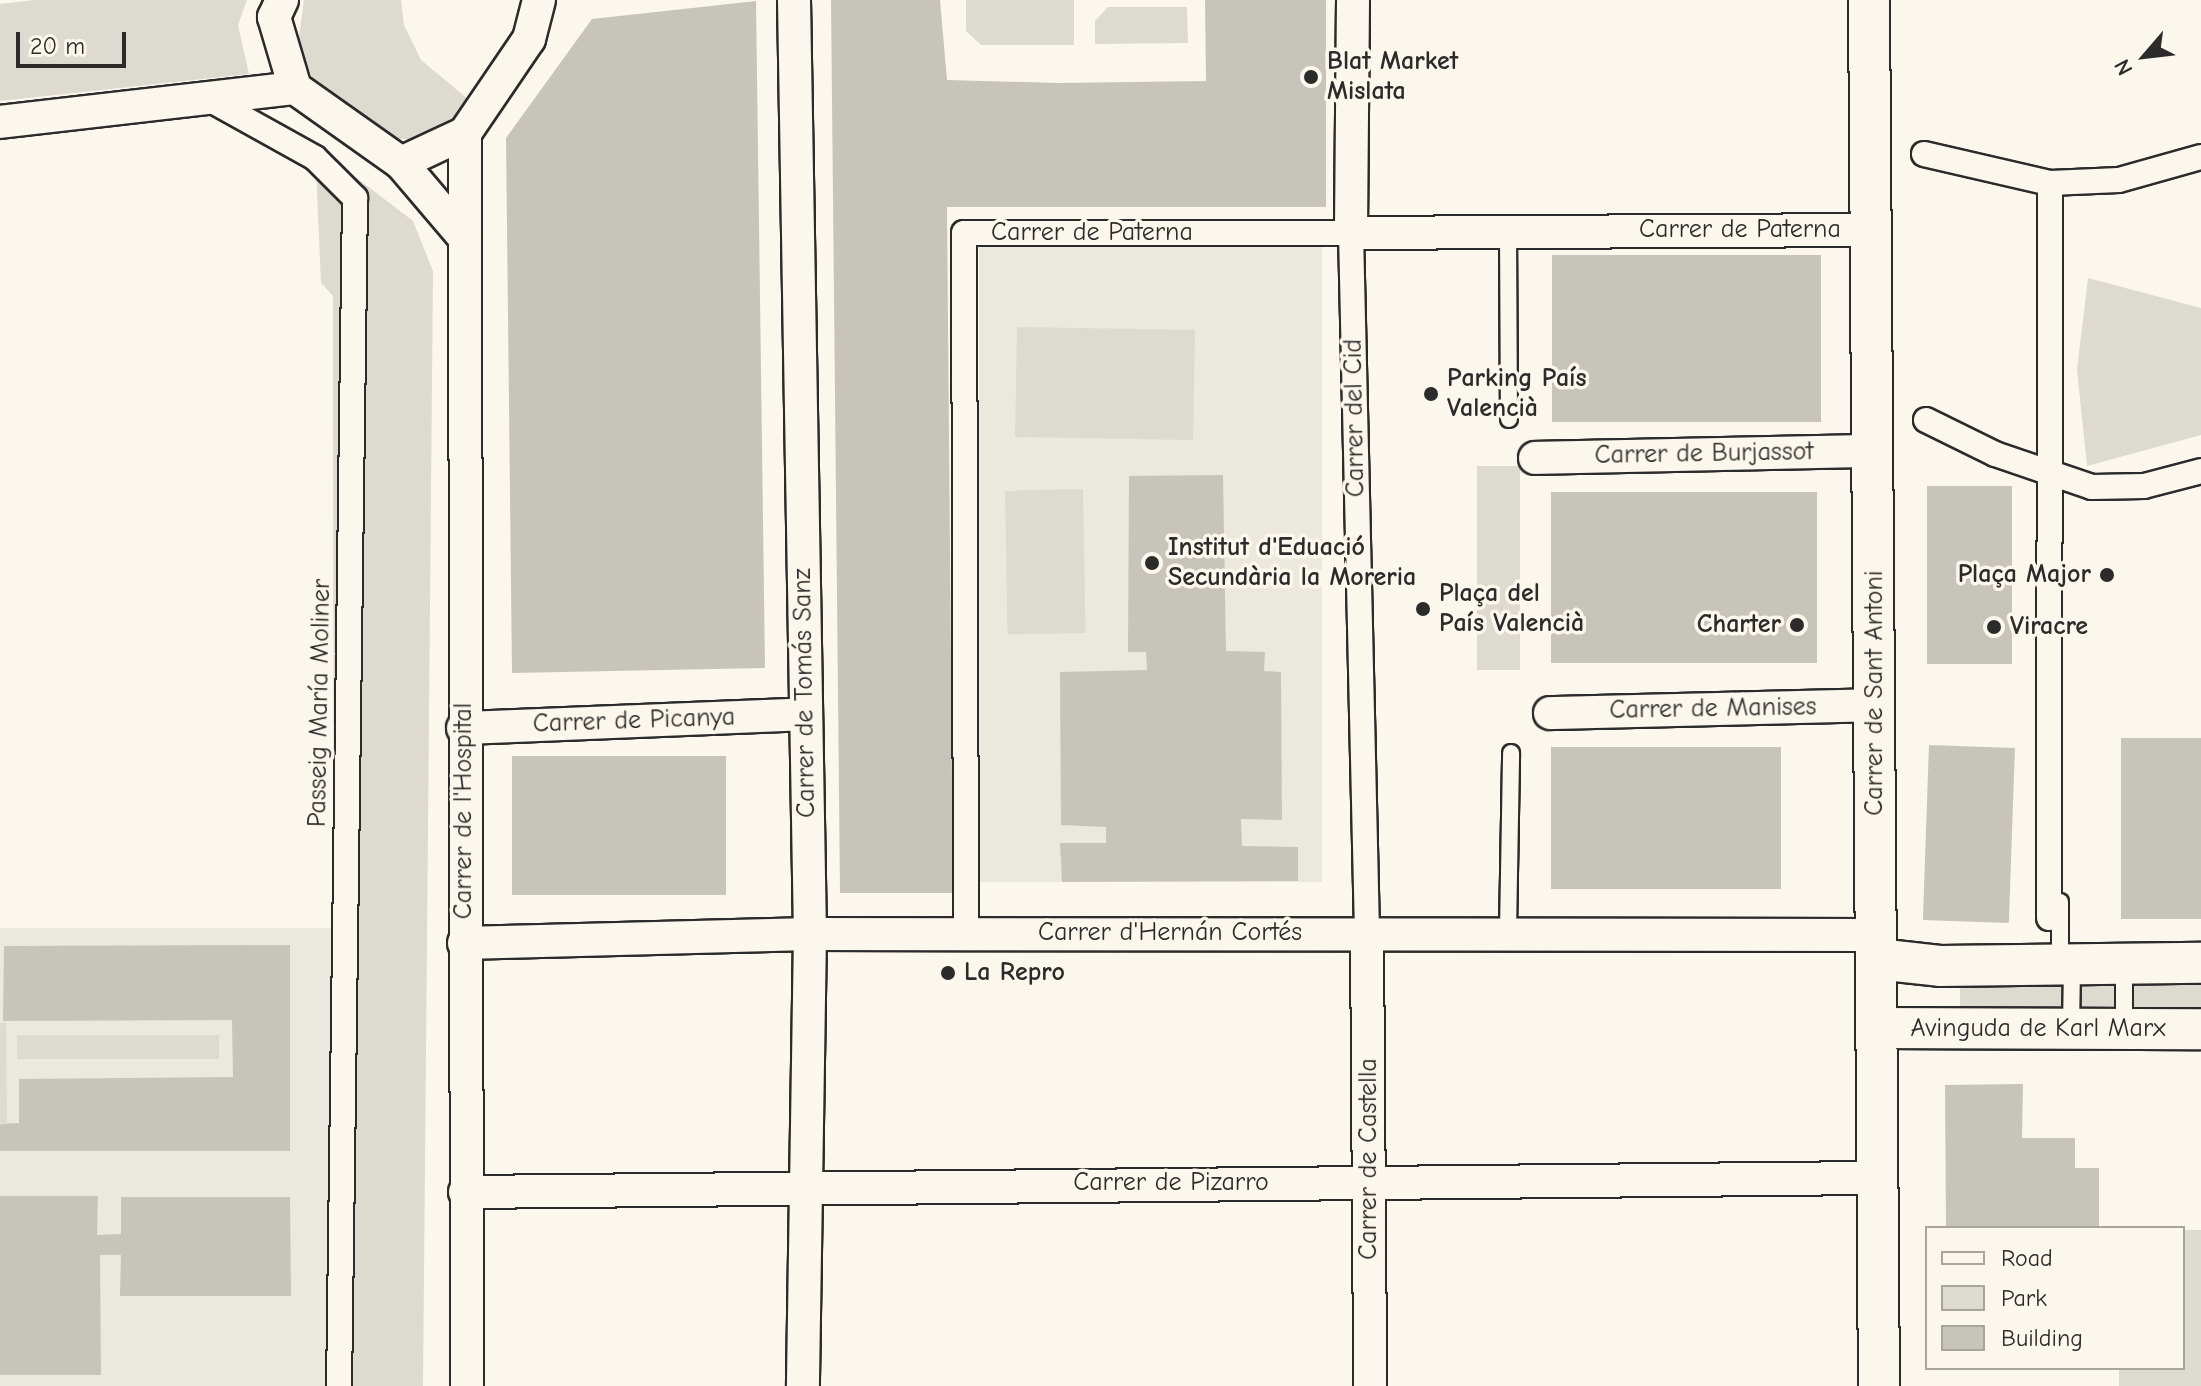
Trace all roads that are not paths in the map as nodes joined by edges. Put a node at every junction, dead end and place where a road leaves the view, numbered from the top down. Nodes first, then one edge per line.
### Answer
1 (282, 0) edge
2 (539, 0) edge
3 (794, 0) edge
4 (1353, 0) edge
5 (1869, 0) edge
6 (295, 88) junction
7 (209, 99) junction
8 (0, 122) edge
9 (465, 133) junction
10 (1924, 154) dead end
11 (2201, 157) edge
12 (401, 163) junction
13 (2050, 183) junction
14 (1508, 230) junction
15 (1873, 230) junction
16 (1351, 233) junction
17 (464, 237) junction
18 (1509, 419) dead end
19 (1926, 420) dead end
20 (1873, 451) junction
21 (1535, 458) dead end
22 (2201, 471) edge
23 (2048, 475) junction
24 (1875, 705) junction
25 (1550, 713) dead end
26 (805, 714) junction
27 (463, 728) junction
28 (1511, 753) dead end
29 (2060, 778) dead end
30 (2049, 918) dead end
31 (1508, 931) junction
32 (966, 933) junction
33 (1367, 933) junction
34 (810, 934) junction
35 (464, 943) junction
36 (1876, 947) junction
37 (2201, 963) edge
38 (2066, 964) junction
39 (2124, 964) junction
40 (1876, 1028) junction
41 (2071, 1029) junction
42 (2124, 1029) junction
43 (2201, 1029) edge
44 (1877, 1178) junction
45 (1370, 1181) junction
46 (803, 1185) junction
47 (465, 1192) junction
48 (339, 1386) edge
49 (467, 1386) edge
50 (803, 1386) edge
51 (1370, 1386) edge
52 (1879, 1386) edge

1 - 6 street
2 - 9 street
3 - 26 street, Carrer de Tomás Sanz
4 - 16 street, Carrer del Cid
5 - 15 street, Carrer de Sant Antoni
6 - 7 street
6 - 12 street
7 - 8 street
7 - 48 street, Passeig María Moliner
9 - 12 street
9 - 17 street, Carrer de l'Hospital
10 - 13 street
11 - 13 street
12 - 17 street
13 - 23 street
14 - 15 street, Carrer de Paterna
14 - 16 street, Carrer de Paterna
14 - 18 lane
15 - 20 street, Carrer de Sant Antoni
16 - 32 street, Carrer de Paterna
16 - 33 street, Carrer del Cid
17 - 27 street, Carrer de l'Hospital
19 - 23 street
20 - 21 street, Carrer de Burjassot
20 - 24 street, Carrer de Sant Antoni
22 - 23 street
23 - 30 street
24 - 25 street, Carrer de Manises
24 - 36 street, Carrer de Sant Antoni
26 - 27 street, Carrer de Picanya
26 - 34 street, Carrer de Tomás Sanz
27 - 35 street, Carrer de l'Hospital
28 - 31 lane
29 - 38 lane
31 - 33 street, Carrer d'Hernán Cortés
31 - 36 street, Carrer d'Hernán Cortés
32 - 33 street, Carrer d'Hernán Cortés
32 - 34 street, Carrer d'Hernán Cortés
33 - 45 street, Carrer de Castella
34 - 35 street, Carrer d'Hernán Cortés
34 - 46 street, Carrer de Tomás Sanz
35 - 47 street, Carrer de l'Hospital
36 - 38 street
36 - 40 street, Carrer de Sant Antoni
37 - 39 street
38 - 39 street
38 - 41 lane
39 - 42 lane
40 - 41 street, Avinguda de Karl Marx
40 - 44 street, Carrer de Sant Antoni
41 - 42 street, Avinguda de Karl Marx
42 - 43 street, Avinguda de Karl Marx
44 - 45 street, Carrer de Pizarro
44 - 52 street, Carrer de Sant Antoni
45 - 46 street, Carrer de Pizarro
45 - 51 street, Carrer de Castella
46 - 47 street, Carrer de Pizarro
46 - 50 street, Carrer de Tomás Sanz
47 - 49 street, Carrer de l'Hospital

